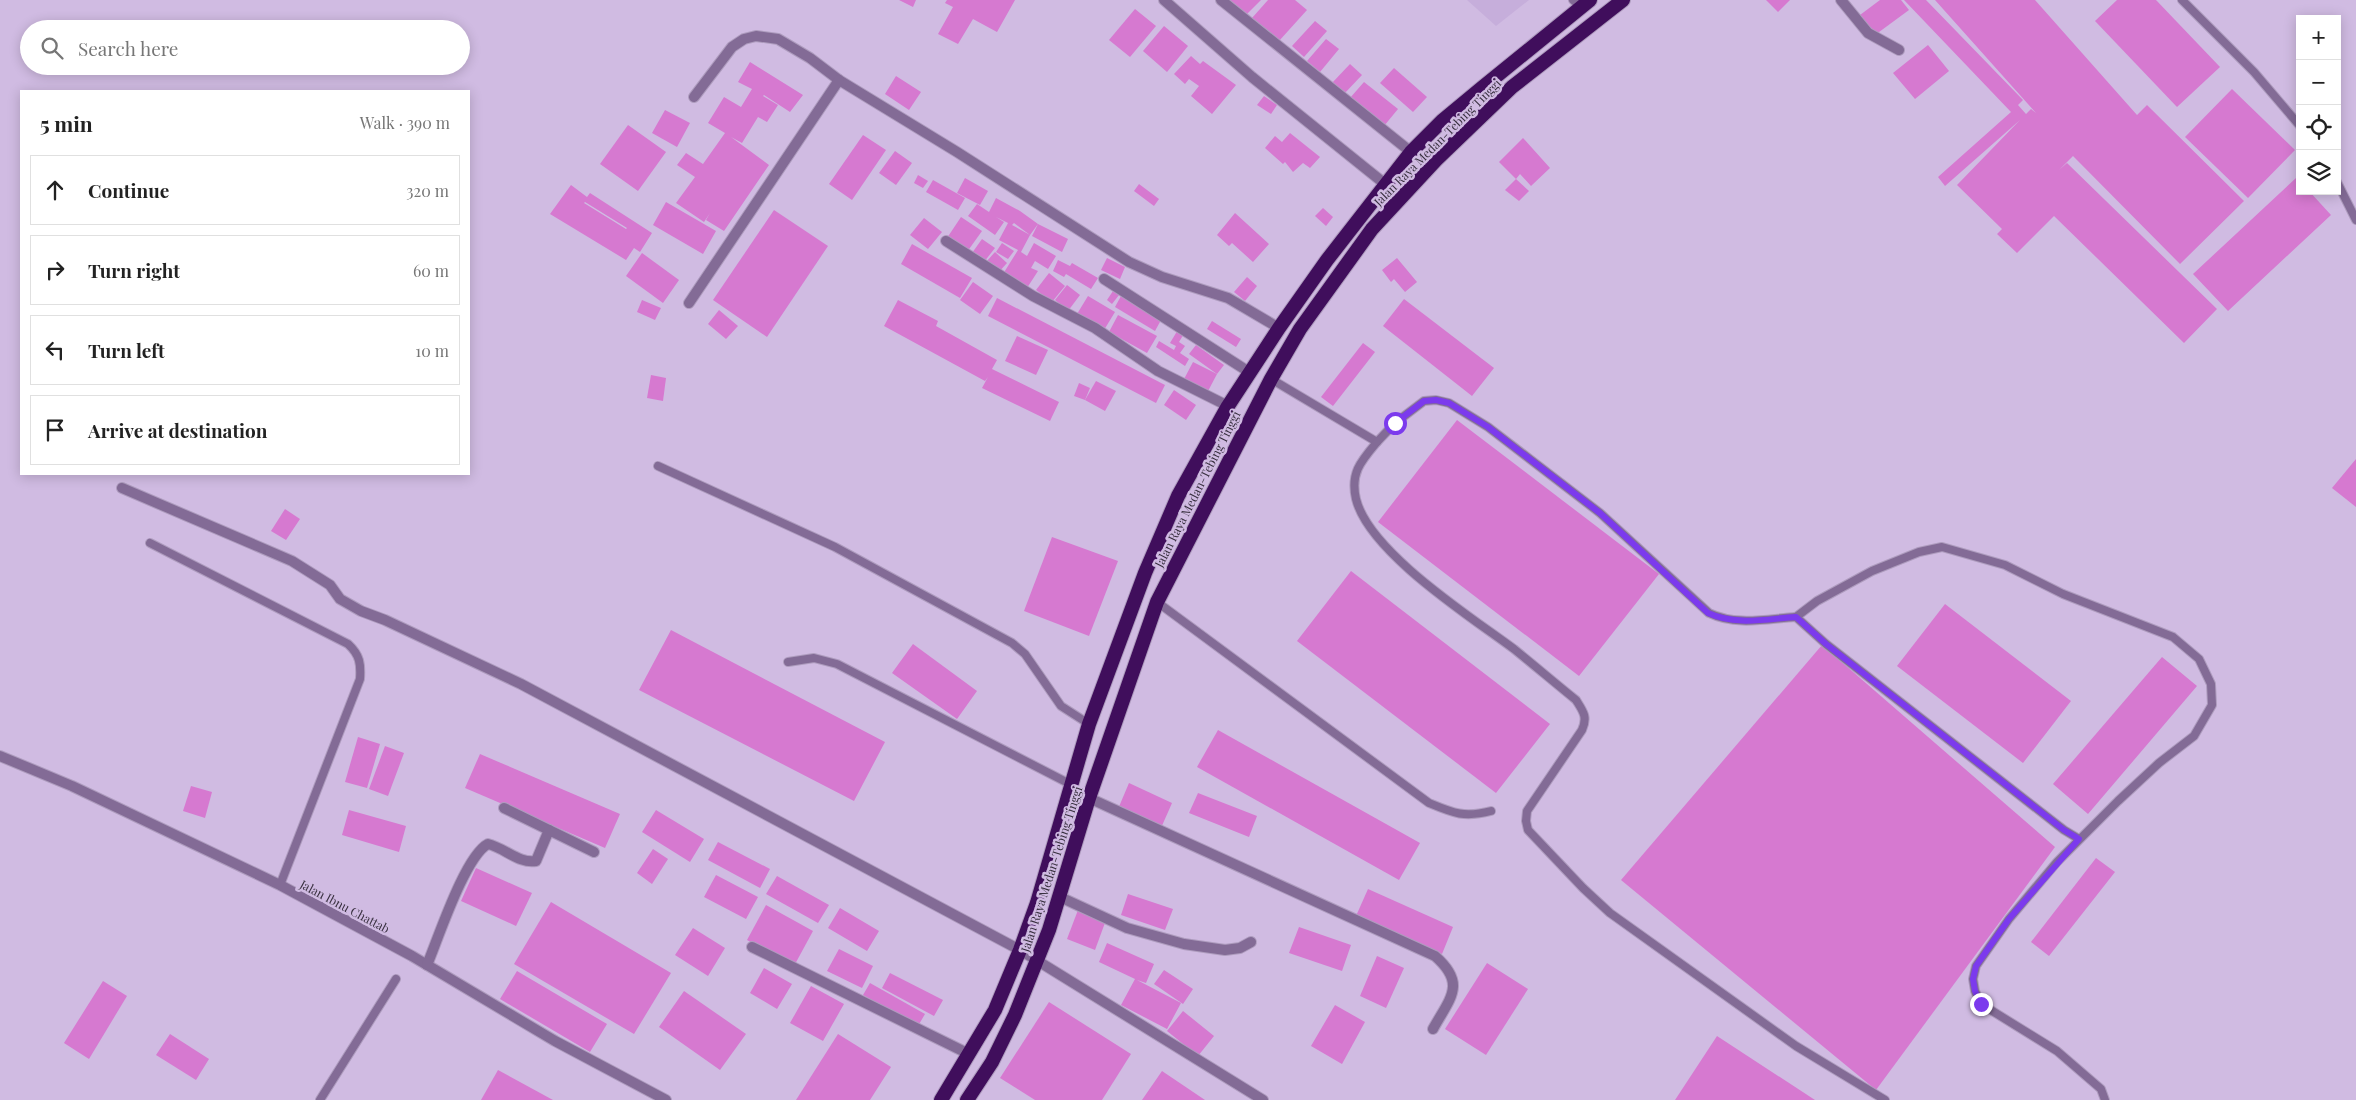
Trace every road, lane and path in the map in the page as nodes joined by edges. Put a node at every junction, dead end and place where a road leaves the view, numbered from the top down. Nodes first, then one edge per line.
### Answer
1 (1164, 0) edge
2 (1221, 0) edge
3 (1623, 0) edge
4 (1841, 0) edge
5 (2182, 0) edge
6 (1581, 2) edge
7 (1898, 50) dead end
8 (839, 80) junction
9 (694, 98) dead end
10 (2296, 121) edge
11 (1411, 152) junction
12 (1385, 184) junction
13 (2341, 190) edge
14 (2356, 220) edge
15 (946, 241) dead end
16 (1104, 279) dead end
17 (690, 303) dead end
18 (1279, 328) junction
19 (1249, 372) junction
20 (1271, 379) junction
21 (1228, 406) junction
22 (1377, 442) junction
23 (658, 466) dead end
24 (122, 488) dead end
25 (150, 542) dead end
26 (1157, 602) junction
27 (1796, 617) junction
28 (788, 662) dead end
29 (1089, 724) junction
30 (0, 756) edge
31 (1070, 784) junction
32 (1089, 798) junction
33 (504, 808) dead end
34 (1491, 811) dead end
35 (549, 830) junction
36 (2079, 839) junction
37 (594, 852) dead end
38 (280, 884) junction
39 (1060, 897) junction
40 (1251, 942) dead end
41 (752, 947) dead end
42 (1020, 950) junction
43 (1037, 962) junction
44 (427, 965) junction
45 (396, 979) dead end
46 (1433, 1028) dead end
47 (969, 1054) junction
48 (320, 1100) edge
49 (666, 1100) edge
50 (941, 1100) edge
51 (967, 1100) edge
52 (1263, 1100) edge
53 (1885, 1100) edge
54 (2105, 1100) edge

1 - 12 street
2 - 11 street
3 - 20 highway, Jalan Raya Medan-Tebing Tinggi
4 - 7 street
5 - 10 lane
6 - 11 highway, Jalan Raya Medan-Tebing Tinggi
8 - 9 street
8 - 17 street
8 - 18 street
11 - 12 highway, Jalan Raya Medan-Tebing Tinggi
12 - 18 highway, Jalan Raya Medan-Tebing Tinggi
13 - 14 lane
15 - 21 street
16 - 19 street
18 - 19 highway, Jalan Raya Medan-Tebing Tinggi
19 - 21 highway, Jalan Raya Medan-Tebing Tinggi
20 - 22 lane
20 - 26 highway, Jalan Raya Medan-Tebing Tinggi
21 - 29 highway, Jalan Raya Medan-Tebing Tinggi
22 - 27 lane
22 - 53 lane
23 - 29 lane
24 - 42 street
25 - 38 lane
26 - 32 highway, Jalan Raya Medan-Tebing Tinggi
26 - 34 lane
27 - 36 lane
27 - 36 lane
28 - 31 lane
29 - 31 highway, Jalan Raya Medan-Tebing Tinggi
30 - 38 street, Jalan Ibnu Chattab
31 - 42 highway, Jalan Raya Medan-Tebing Tinggi
32 - 39 highway, Jalan Raya Medan-Tebing Tinggi
32 - 46 street
33 - 35 street
35 - 37 street
35 - 44 street
36 - 54 lane
38 - 44 street, Jalan Ibnu Chattab
39 - 40 street
39 - 43 highway, Jalan Raya Medan-Tebing Tinggi
41 - 47 street
42 - 43 street
42 - 47 highway, Jalan Raya Medan-Tebing Tinggi
43 - 51 highway, Jalan Raya Medan-Tebing Tinggi
43 - 52 street
44 - 49 street, Jalan Ibnu Chattab
45 - 48 lane
47 - 50 highway, Jalan Raya Medan-Tebing Tinggi

